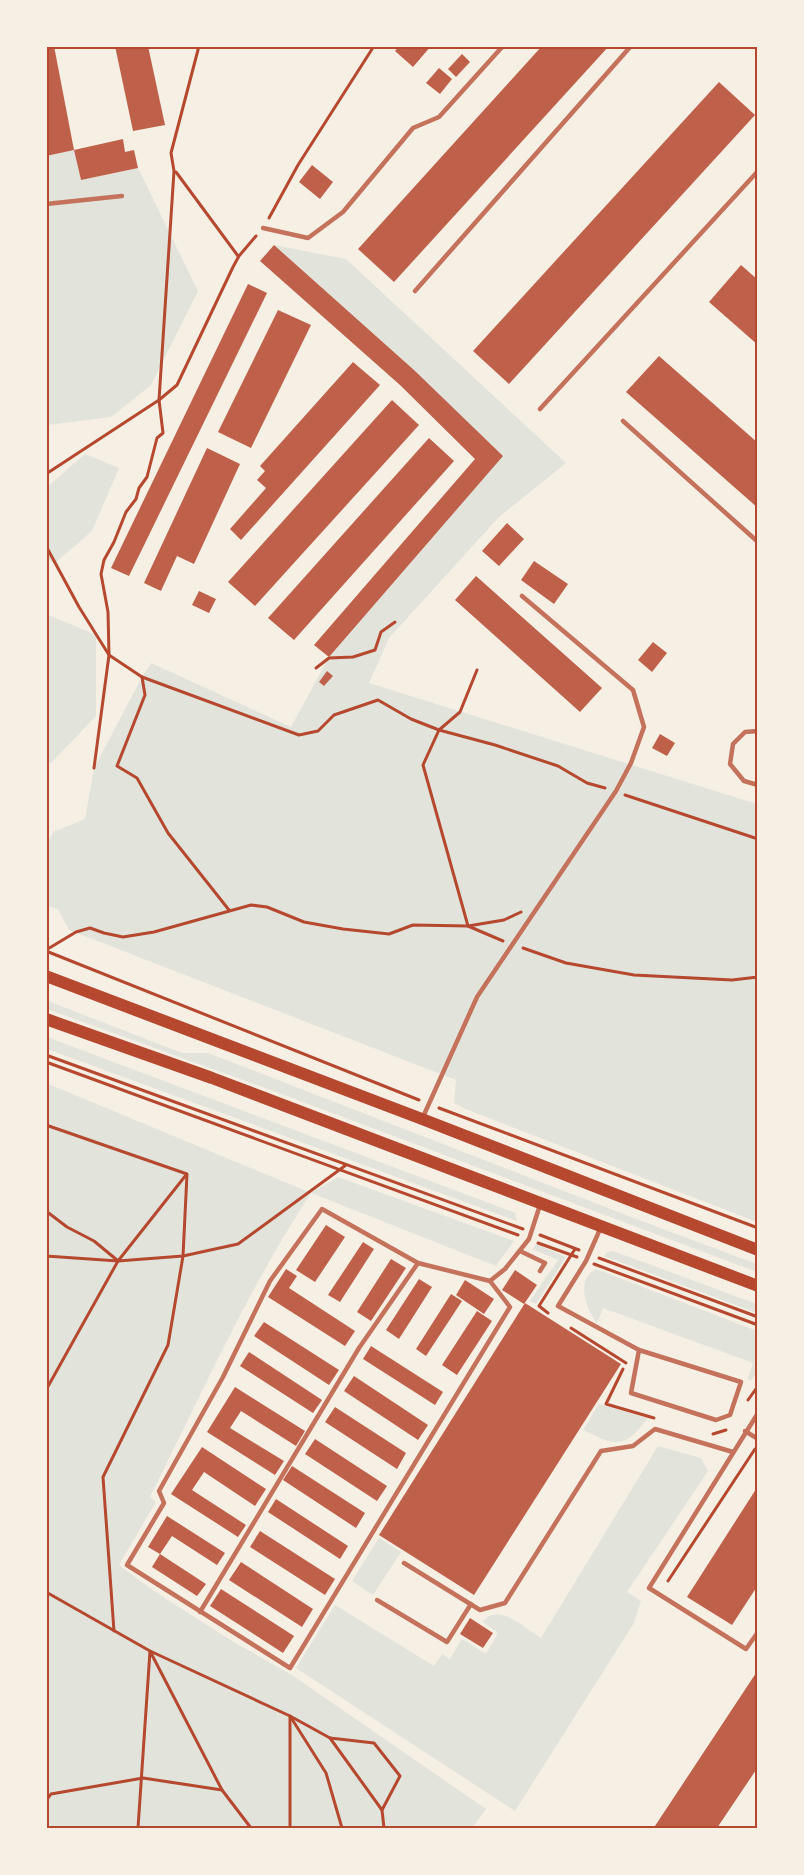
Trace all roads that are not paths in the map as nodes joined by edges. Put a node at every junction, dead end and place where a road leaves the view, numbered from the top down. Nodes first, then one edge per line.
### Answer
1 (503, 46) edge
2 (631, 46) edge
3 (758, 171) edge
4 (122, 196) dead end
5 (46, 204) edge
6 (263, 228) road end
7 (415, 291) dead end
8 (540, 409) dead end
9 (623, 421) dead end
10 (758, 542) edge
11 (522, 596) dead end
12 (758, 731) edge
13 (758, 785) edge
14 (46, 976) edge
15 (46, 1019) edge
16 (422, 1119) junction
17 (540, 1204) junction
18 (601, 1227) junction
19 (758, 1250) edge
20 (520, 1251) junction
21 (418, 1263) junction
22 (540, 1270) dead end
23 (490, 1281) junction
24 (758, 1286) edge
25 (639, 1350) junction
26 (758, 1413) edge
27 (746, 1431) junction
28 (758, 1439) edge
29 (733, 1452) junction
30 (404, 1563) dead end
31 (377, 1600) dead end
32 (471, 1605) junction
33 (200, 1611) junction
34 (758, 1632) edge

1 - 6 lane
2 - 7 lane
3 - 8 lane
4 - 5 lane
9 - 10 lane
11 - 16 lane
12 - 13 lane
14 - 16 main road
15 - 17 main road
16 - 19 main road
17 - 18 main road
17 - 20 lane
18 - 24 main road
18 - 25 lane
20 - 22 lane
20 - 23 lane
21 - 23 lane
21 - 33 lane
21 - 33 lane
23 - 33 lane
25 - 25 lane
26 - 27 lane
27 - 28 lane
27 - 29 lane
29 - 32 lane
29 - 34 lane
30 - 32 lane
31 - 32 lane

